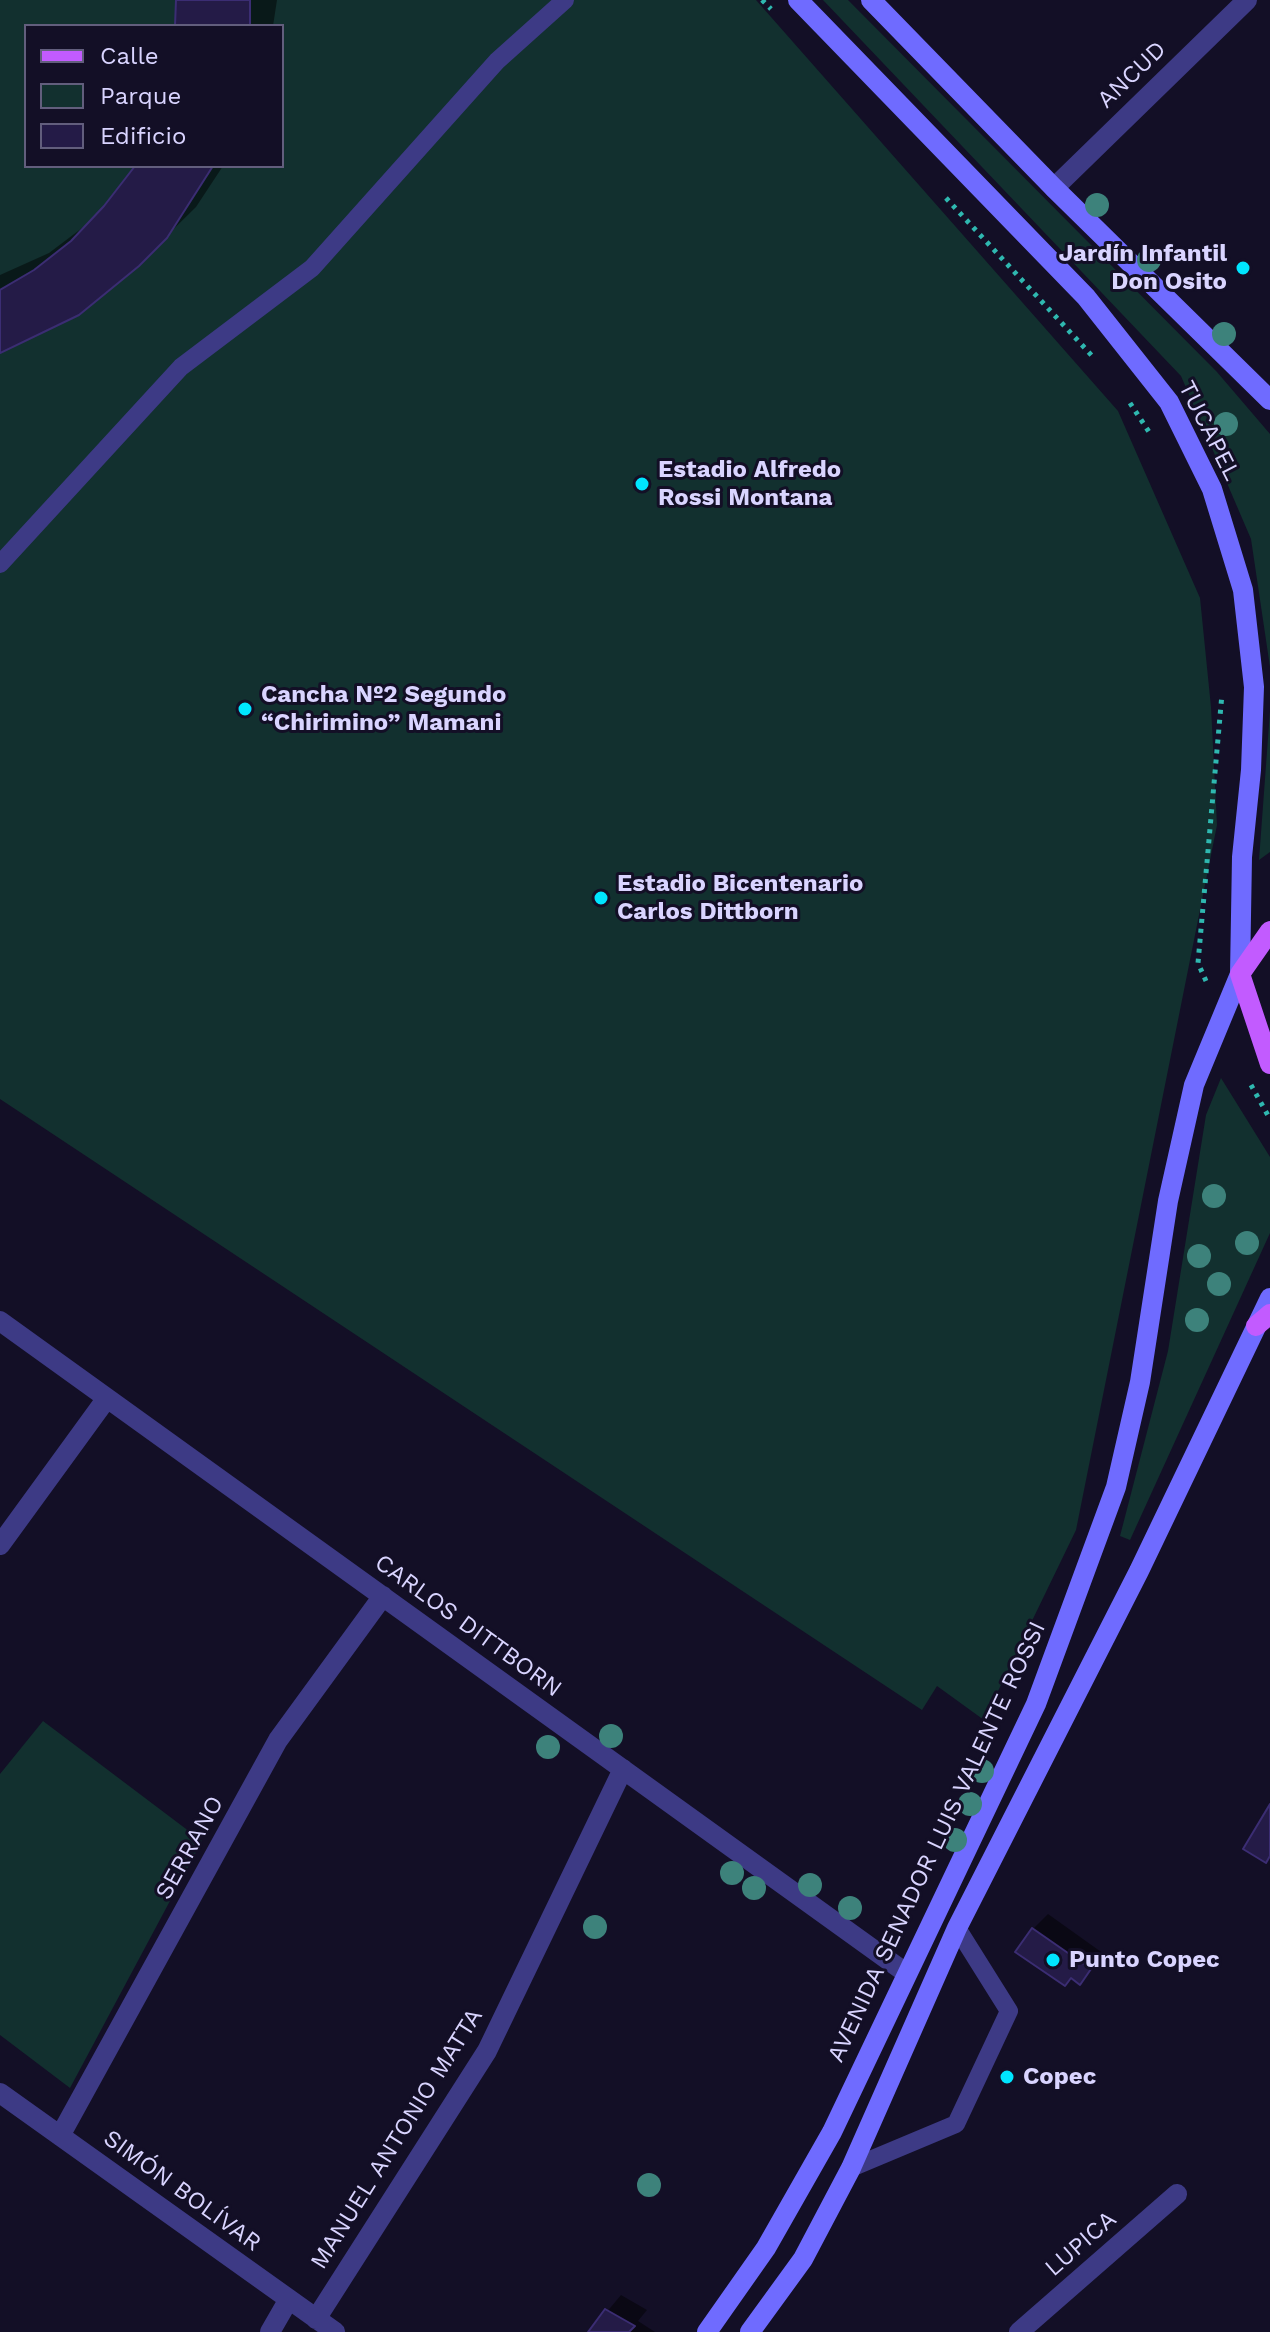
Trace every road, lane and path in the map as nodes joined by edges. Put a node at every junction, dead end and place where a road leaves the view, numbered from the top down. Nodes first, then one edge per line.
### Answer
1 (565, 0) edge
2 (762, 0) edge
3 (798, 0) edge
4 (871, 0) edge
5 (1247, 0) edge
6 (773, 12) dead end
7 (936, 187) dead end
8 (1054, 188) junction
9 (1099, 363) dead end
10 (1124, 394) dead end
11 (1270, 400) edge
12 (1152, 437) dead end
13 (0, 564) edge
14 (1222, 690) dead end
15 (1270, 931) edge
16 (1240, 974) junction
17 (1223, 1015) junction
18 (1270, 1064) edge
19 (1248, 1080) dead end
20 (1270, 1119) edge
21 (1270, 1298) edge
22 (1263, 1320) edge
23 (0, 1321) edge
24 (107, 1398) junction
25 (0, 1545) edge
26 (383, 1596) junction
27 (623, 1769) junction
28 (957, 1928) junction
29 (906, 1973) junction
30 (0, 2093) edge
31 (60, 2136) junction
32 (851, 2168) junction
33 (1177, 2194) dead end
34 (289, 2299) junction
35 (316, 2319) junction
36 (270, 2332) edge
37 (335, 2332) edge
38 (707, 2332) edge
39 (750, 2332) edge
40 (1019, 2332) edge

1 - 13 lane
2 - 6 path
3 - 16 main road, TUCAPEL
4 - 8 main road, TUCAPEL
5 - 8 street, ANCUD
7 - 9 path
8 - 11 main road, TUCAPEL
10 - 12 path
14 - 17 path
15 - 16 main road
16 - 17 main road, AVENIDA SENADOR LUIS VALENTE ROSSI
16 - 18 main road
17 - 29 main road, AVENIDA SENADOR LUIS VALENTE ROSSI
19 - 20 path
21 - 22 main road
22 - 28 main road
23 - 24 street, CARLOS DITTBORN
24 - 25 street
24 - 26 street, CARLOS DITTBORN
26 - 27 street, CARLOS DITTBORN
26 - 31 street, SERRANO
27 - 29 street, CARLOS DITTBORN
27 - 35 street, MANUEL ANTONIO MATTA
28 - 32 main road
28 - 32 lane
29 - 38 main road, AVENIDA SENADOR LUIS VALENTE ROSSI
30 - 31 street, SIMÓN BOLÍVAR
31 - 34 street, SIMÓN BOLÍVAR
32 - 39 main road
33 - 40 street, LUPICA
34 - 35 street, SIMÓN BOLÍVAR
34 - 36 street
35 - 37 street, SIMÓN BOLÍVAR

